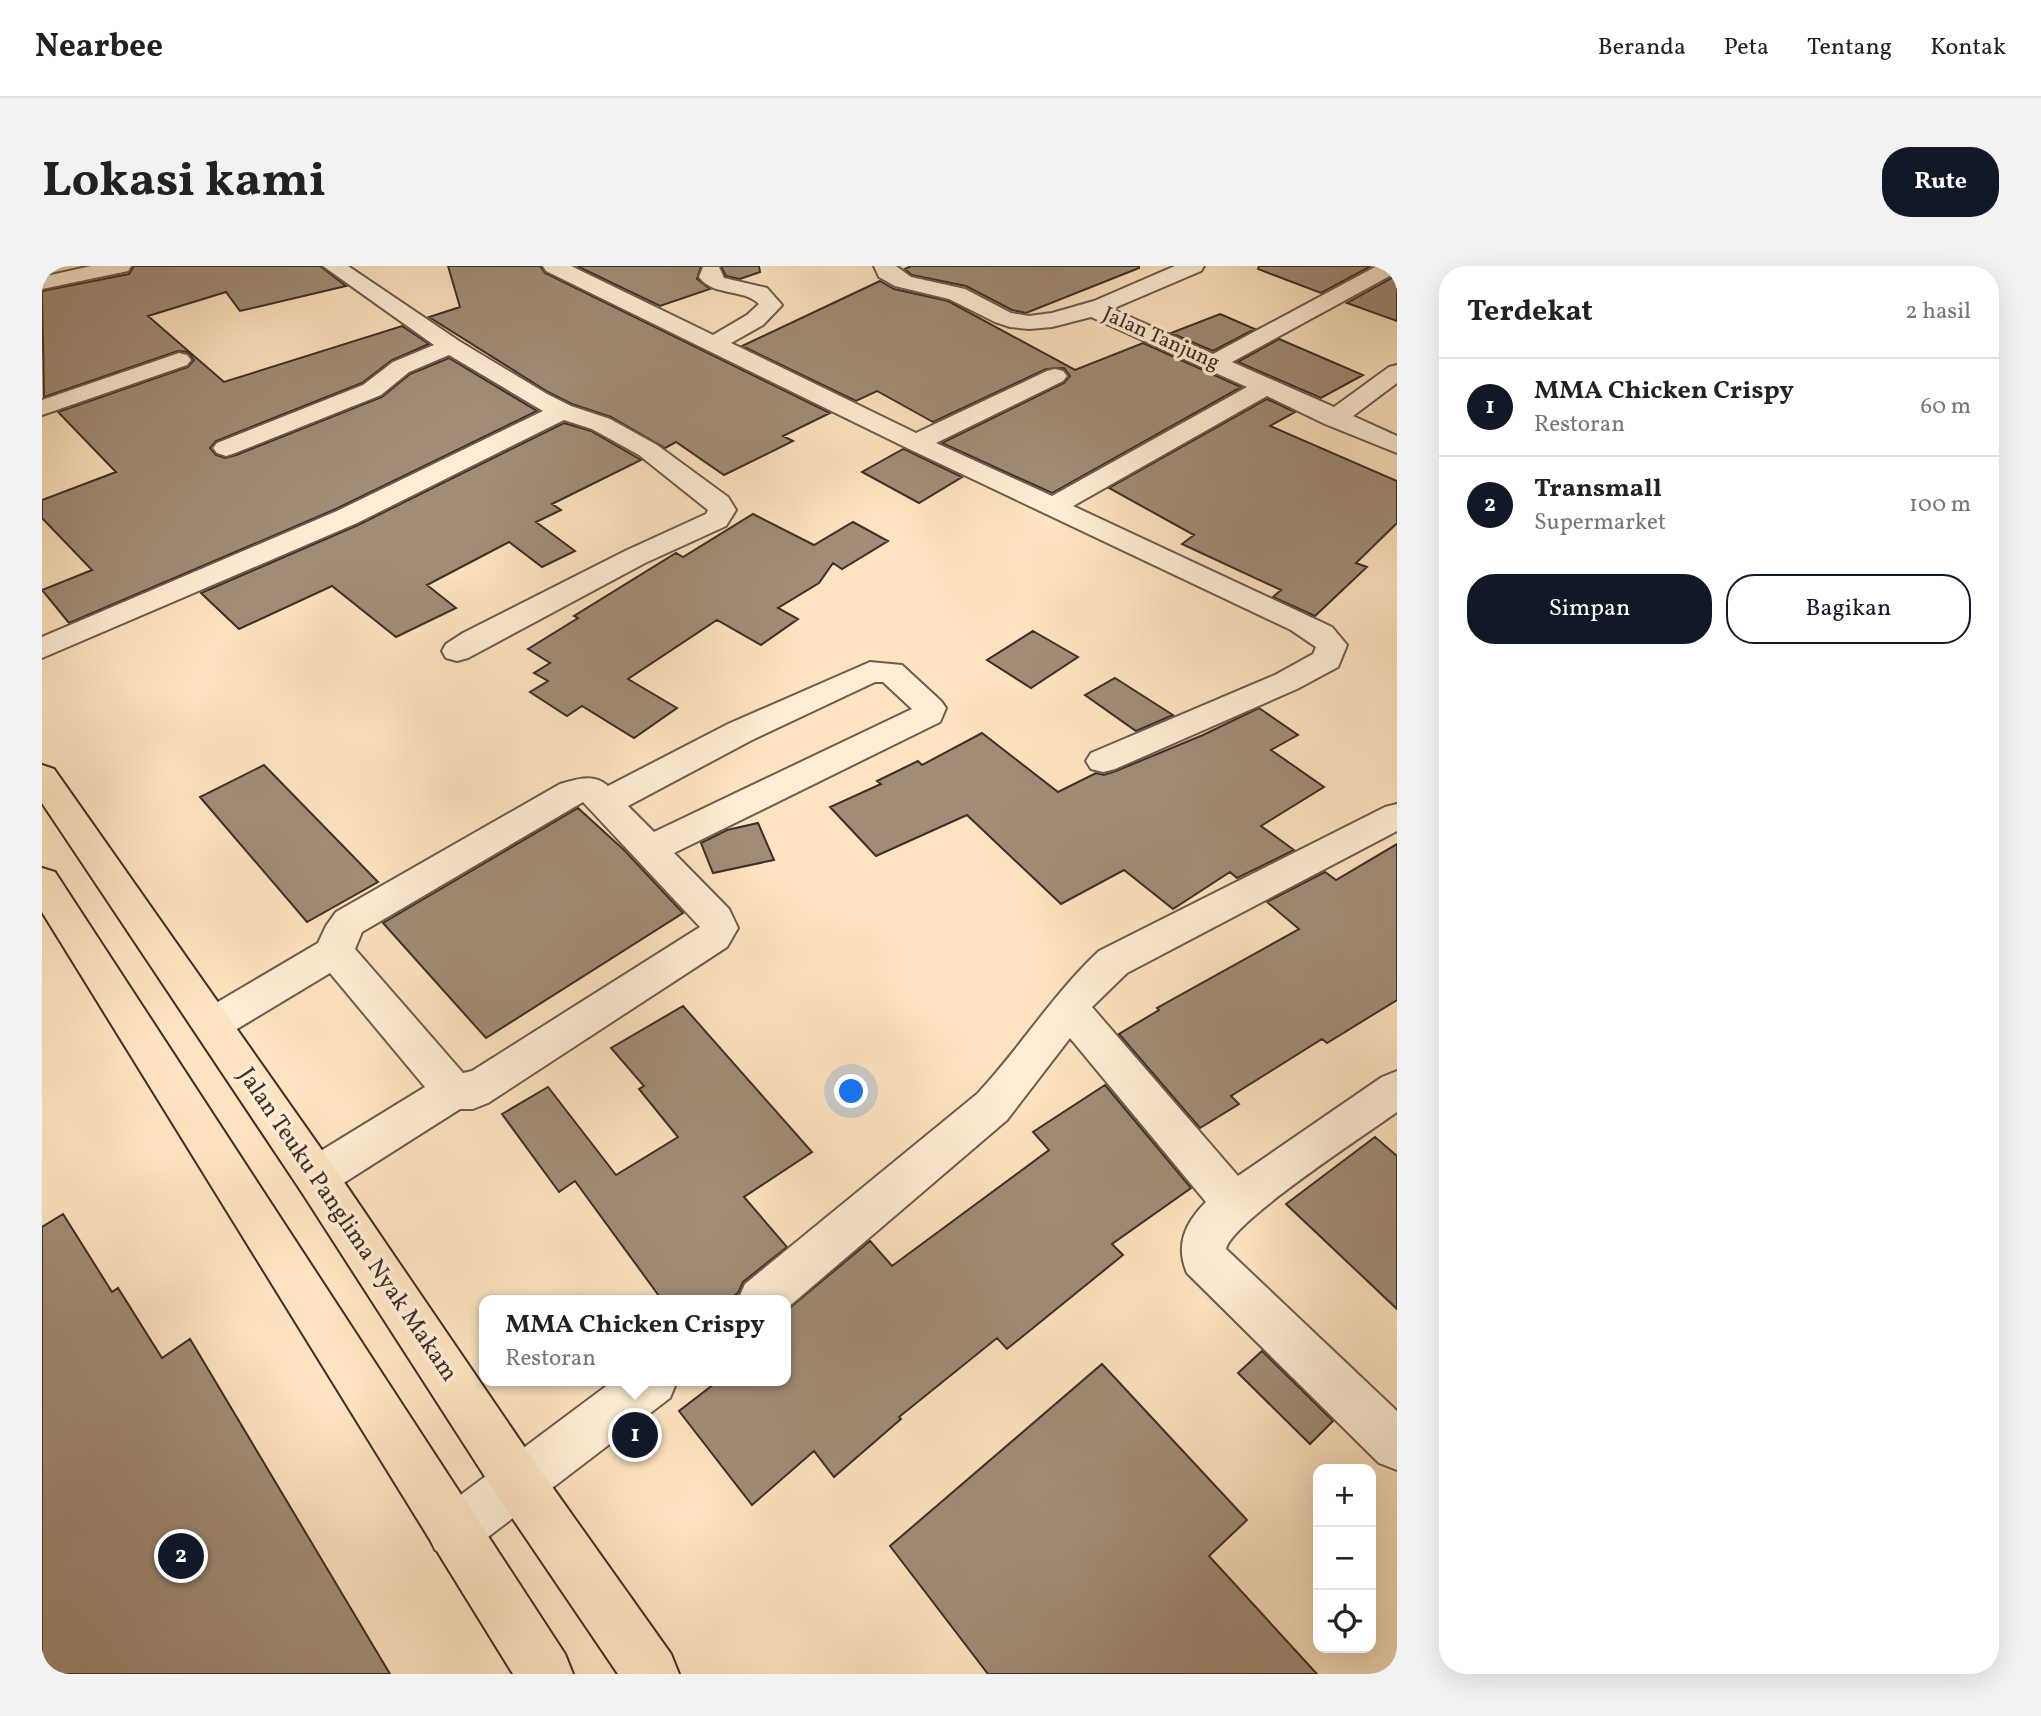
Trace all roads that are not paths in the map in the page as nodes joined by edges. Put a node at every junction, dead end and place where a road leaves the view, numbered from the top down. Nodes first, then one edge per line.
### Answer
1 (120, 266) edge
2 (334, 266) edge
3 (554, 266) edge
4 (885, 266) edge
5 (1193, 266) edge
6 (1393, 266) edge
7 (711, 272) dead end
8 (42, 283) edge
9 (1093, 309) junction
10 (711, 345) junction
11 (451, 346) junction
12 (179, 360) dead end
13 (1213, 363) junction
14 (1397, 372) edge
15 (1055, 376) dead end
16 (1265, 387) junction
17 (42, 408) edge
18 (562, 411) junction
19 (1334, 419) junction
20 (916, 443) junction
21 (1397, 445) edge
22 (226, 448) dead end
23 (1052, 507) junction
24 (42, 648) edge
25 (457, 651) dead end
26 (1103, 761) dead end
27 (42, 777) edge
28 (605, 803) junction
29 (1397, 816) edge
30 (651, 849) junction
31 (42, 882) edge
32 (335, 952) junction
33 (1070, 1009) junction
34 (213, 1024) junction
35 (1397, 1089) edge
36 (453, 1091) junction
37 (316, 1177) junction
38 (1234, 1204) junction
39 (767, 1295) edge
40 (646, 1386) edge
41 (1397, 1445) edge
42 (517, 1482) junction
43 (453, 1532) junction
44 (544, 1674) edge
45 (651, 1674) edge

1 - 8 street
2 - 11 street
3 - 10 street
4 - 9 street, Jalan Tanjung
5 - 9 street
6 - 13 street
7 - 10 street
9 - 13 street, Jalan Tanjung
10 - 20 street
11 - 18 street
11 - 22 street
12 - 17 street
13 - 16 street, Jalan Tanjung
14 - 19 street
15 - 20 street
16 - 19 street, Jalan Tanjung
16 - 23 street
18 - 24 street
18 - 25 street
19 - 21 street, Jalan Tanjung
20 - 23 street
23 - 26 street
27 - 34 main road, Jalan Teuku Panglima Nyak Makam
28 - 30 street
28 - 30 street
28 - 32 street
29 - 33 street
30 - 36 street
31 - 43 main road
32 - 34 street
32 - 36 street
33 - 38 street
33 - 39 street
34 - 37 main road, Jalan Teuku Panglima Nyak Makam
35 - 38 street
36 - 37 street
37 - 42 main road, Jalan Teuku Panglima Nyak Makam
38 - 41 street
40 - 42 street
42 - 43 street
42 - 45 main road, Jalan Teuku Panglima Nyak Makam
43 - 44 main road

